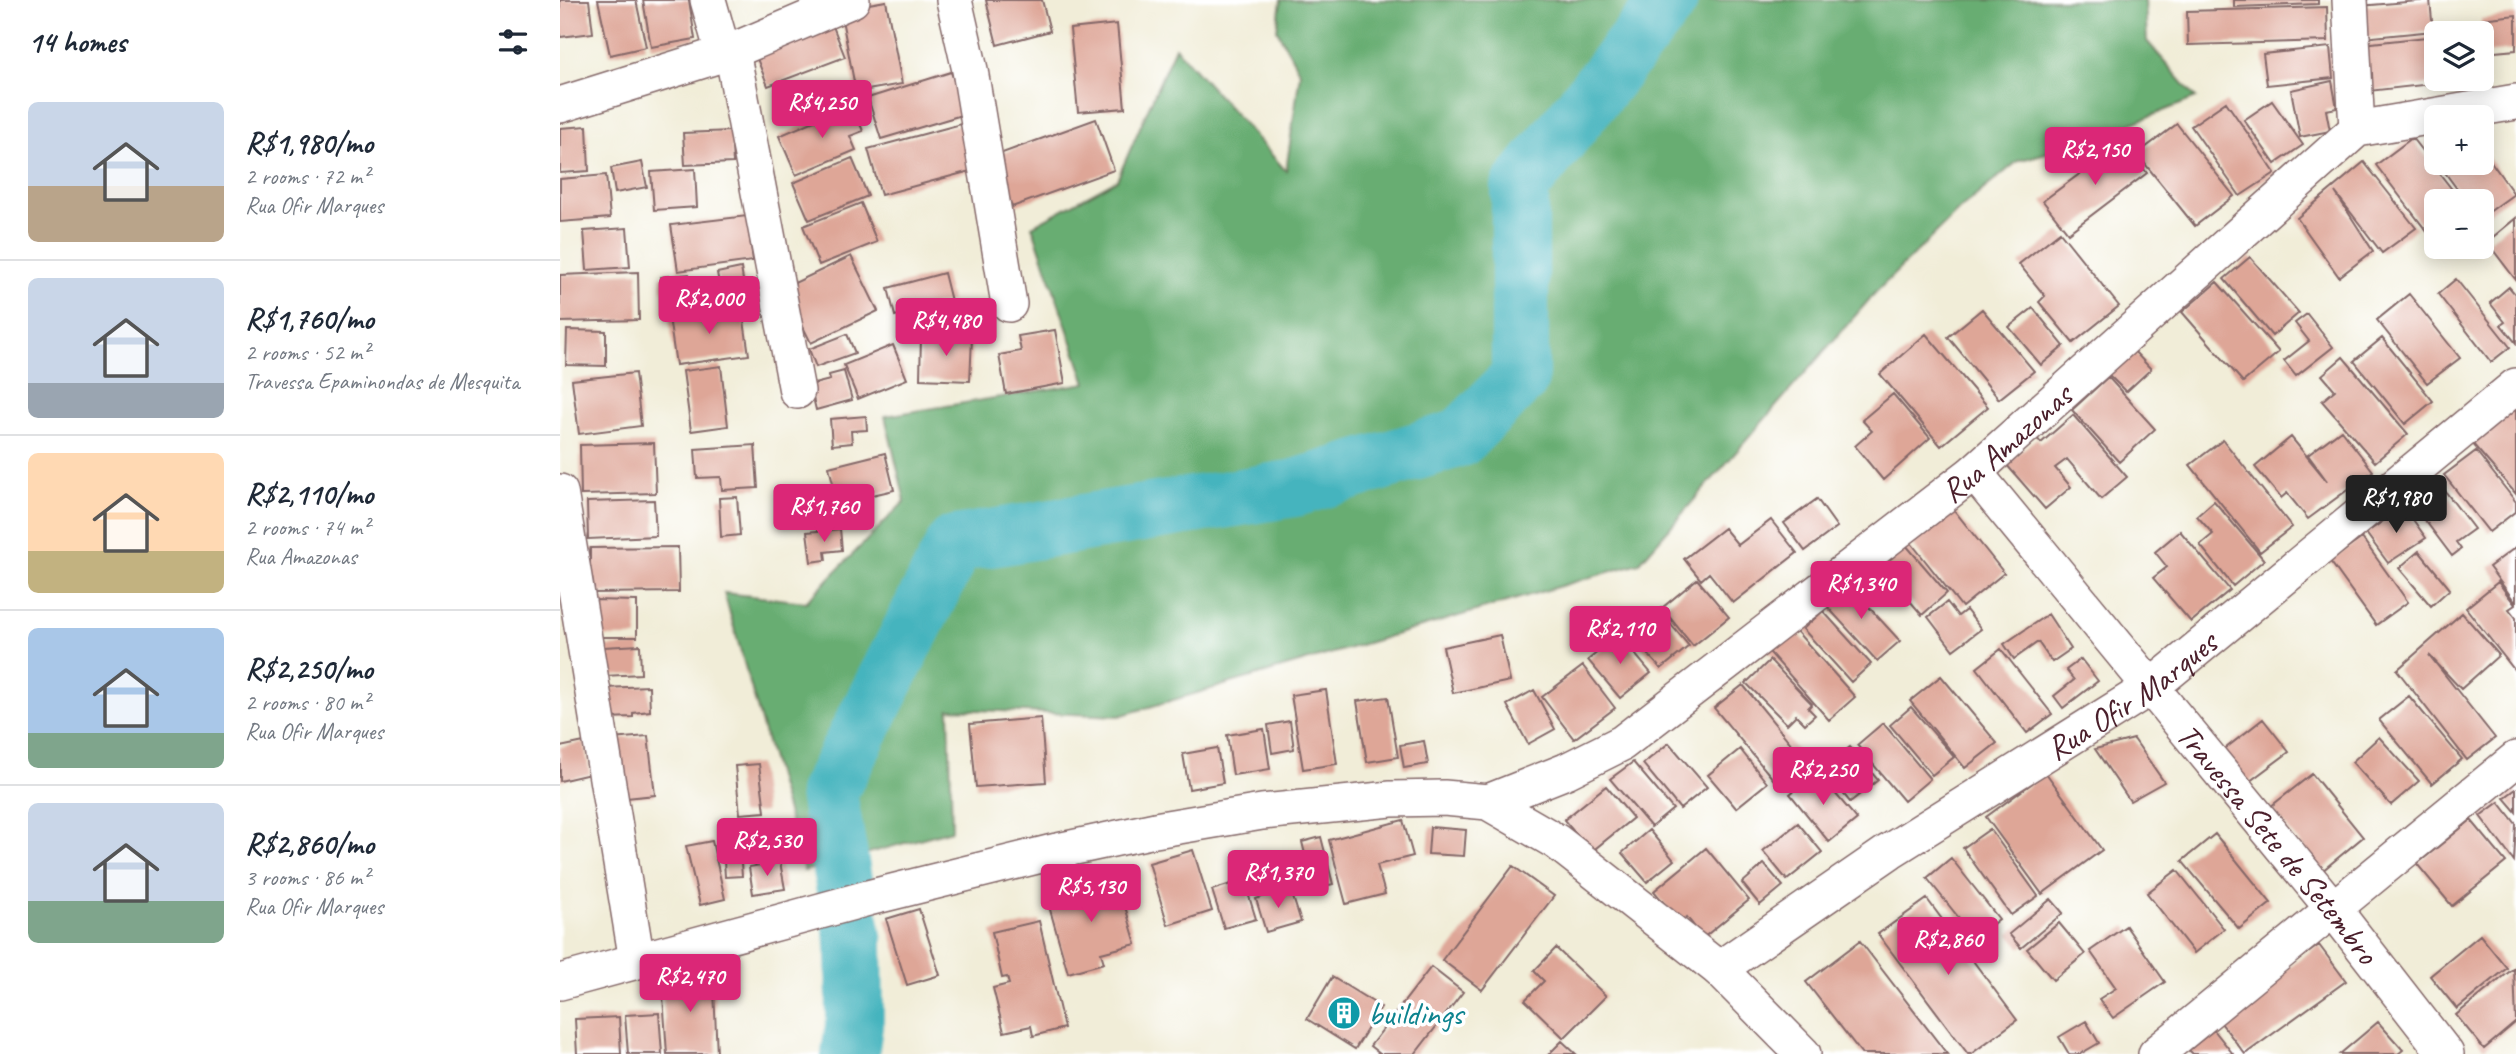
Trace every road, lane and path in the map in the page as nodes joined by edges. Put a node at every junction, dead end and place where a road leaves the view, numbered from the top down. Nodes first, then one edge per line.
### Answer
1 (708, 0) edge
2 (852, 0) edge
3 (954, 0) edge
4 (2350, 0) edge
5 (727, 52) junction
6 (2516, 102) edge
7 (560, 105) edge
8 (2357, 129) junction
9 (1009, 304) dead end
10 (2516, 386) edge
11 (797, 391) dead end
12 (1974, 472) junction
13 (560, 492) edge
14 (2151, 687) junction
15 (2516, 759) edge
16 (1488, 802) junction
17 (2334, 910) junction
18 (636, 961) junction
19 (1719, 969) junction
20 (560, 982) edge
21 (1803, 1054) edge
22 (2156, 1054) edge
23 (2446, 1054) edge

1 - 5 street
2 - 5 street
3 - 9 street
4 - 8 street
5 - 7 street
5 - 11 street
6 - 8 street
8 - 12 street, Rua Amazonas
10 - 14 street, Rua Ofir Marques
12 - 14 street, Travessa Sete de Setembro
12 - 16 street, Rua Amazonas
13 - 18 street
14 - 17 street, Travessa Sete de Setembro
14 - 19 street, Rua Ofir Marques
15 - 17 street
16 - 18 street
16 - 19 street
17 - 22 street
17 - 23 street, Travessa Sete de Setembro
18 - 20 street
19 - 21 street

